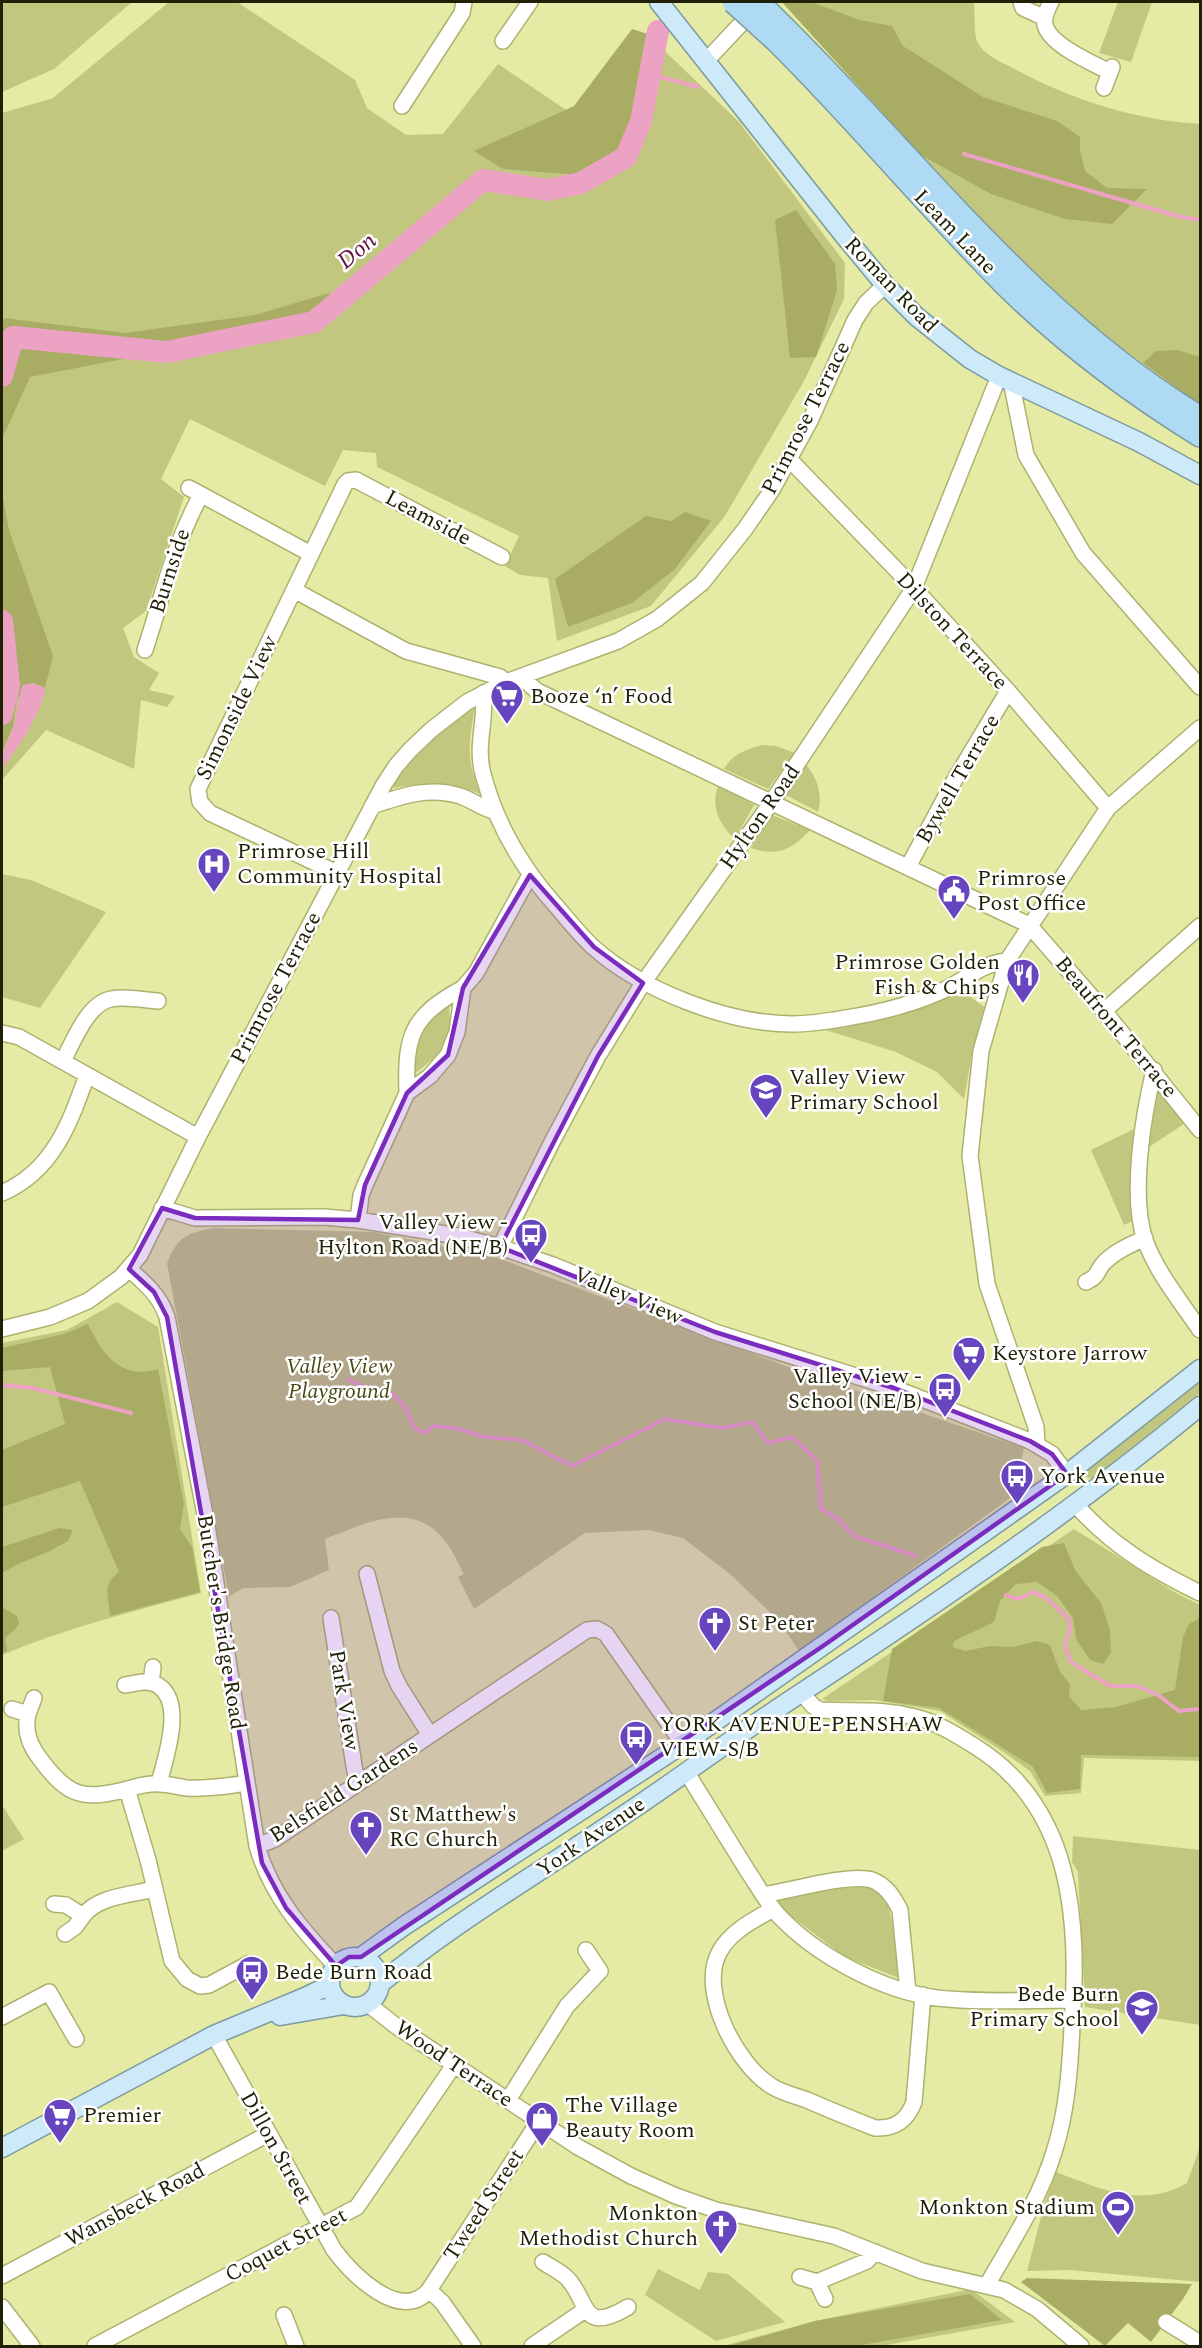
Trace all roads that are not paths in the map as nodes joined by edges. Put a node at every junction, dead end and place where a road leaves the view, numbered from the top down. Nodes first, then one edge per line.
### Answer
1 (464, 2) edge
2 (530, 2) edge
3 (659, 2) edge
4 (733, 2) edge
5 (760, 2) edge
6 (1021, 2) edge
7 (1051, 2) edge
8 (1045, 18) junction
9 (780, 34) junction
10 (503, 41) dead end
11 (706, 61) junction
12 (1104, 88) dead end
13 (402, 106) dead end
14 (885, 285) junction
15 (1005, 379) junction
16 (1200, 417) edge
17 (1200, 436) edge
18 (790, 460) junction
19 (1200, 475) edge
20 (353, 479) joint
21 (311, 554) junction
22 (502, 557) dead end
23 (914, 588) junction
24 (294, 590) junction
25 (145, 650) dead end
26 (521, 677) junction
27 (506, 682) junction
28 (1200, 687) edge
29 (1008, 691) junction
30 (483, 693) junction
31 (1200, 728) edge
32 (771, 803) junction
33 (372, 806) junction
34 (1108, 808) junction
35 (495, 811) junction
36 (908, 867) junction
37 (337, 873) junction
38 (530, 875) junction
39 (1029, 925) junction
40 (1200, 926) edge
41 (1007, 961) junction
42 (643, 983) junction
43 (463, 988) junction
44 (158, 1001) dead end
45 (1104, 1011) junction
46 (2, 1033) edge
47 (63, 1061) junction
48 (1154, 1070) junction
49 (87, 1075) junction
50 (407, 1093) junction
51 (1200, 1130) edge
52 (196, 1140) junction
53 (2, 1193) edge
54 (162, 1208) junction
55 (358, 1220) junction
56 (1145, 1238) junction
57 (500, 1247) junction
58 (129, 1269) junction
59 (1086, 1282) dead end
60 (2, 1329) edge
61 (1200, 1330) edge
62 (1200, 1369) edge
63 (1200, 1406) edge
64 (1037, 1444) junction
65 (1067, 1474) junction
66 (1075, 1504) junction
67 (367, 1574) dead end
68 (1200, 1593) edge
69 (331, 1618) dead end
70 (787, 1671) junction
71 (125, 1685) dead end
72 (801, 1692) junction
73 (34, 1698) dead end
74 (12, 1709) dead end
75 (28, 1714) junction
76 (430, 1735) junction
77 (683, 1744) junction
78 (687, 1773) junction
79 (361, 1781) junction
80 (159, 1783) junction
81 (247, 1783) junction
82 (127, 1789) junction
83 (257, 1846) junction
84 (154, 1889) junction
85 (763, 1895) junction
86 (54, 1904) dead end
87 (773, 1909) junction
88 (83, 1916) junction
89 (65, 1934) dead end
90 (586, 1950) dead end
91 (362, 1957) junction
92 (248, 1964) dead end
93 (336, 1966) junction
94 (381, 1983) junction
95 (330, 1984) junction
96 (916, 1994) junction
97 (1074, 2000) junction
98 (368, 2004) junction
99 (344, 2005) junction
100 (2, 2018) edge
101 (243, 2023) junction
102 (214, 2035) junction
103 (76, 2039) dead end
104 (454, 2065) junction
105 (508, 2100) junction
106 (539, 2121) junction
107 (268, 2134) junction
108 (2, 2148) edge
109 (320, 2227) junction
110 (874, 2252) junction
111 (543, 2262) dead end
112 (2, 2276) edge
113 (800, 2277) dead end
114 (817, 2282) junction
115 (987, 2285) junction
116 (429, 2290) junction
117 (825, 2299) dead end
118 (2, 2307) edge
119 (628, 2307) dead end
120 (585, 2310) junction
121 (284, 2315) dead end
122 (1166, 2322) dead end
123 (1200, 2343) edge
124 (32, 2346) edge
125 (95, 2346) edge
126 (296, 2346) edge
127 (473, 2346) edge
128 (532, 2346) edge
129 (1081, 2346) edge

1 - 13 street
2 - 10 street
3 - 11 main road, Roman Road
4 - 9 highway, Leam Lane, bridge
5 - 9 highway, Leam Lane, bridge
5 - 11 street
6 - 8 street
7 - 8 street
8 - 12 street
9 - 16 highway, Leam Lane
9 - 17 highway, Leam Lane
11 - 14 main road, Roman Road
14 - 15 main road, Roman Road
14 - 18 street, Primrose Terrace
15 - 19 main road, Roman Road
15 - 23 street, Hylton Road
15 - 28 street
18 - 23 street, Dilston Terrace
18 - 26 street, Primrose Terrace
20 - 21 street, Simonside View
20 - 22 street, Leamside
21 - 24 street, Simonside View
21 - 25 street, Burnside
23 - 29 street, Dilston Terrace
23 - 32 street, Hylton Road
24 - 27 street
24 - 37 street, Simonside View
26 - 27 street, Primrose Terrace
26 - 32 street
27 - 30 street, Primrose Terrace
29 - 34 street, Dilston Terrace
29 - 36 street, Bywell Terrace
30 - 33 street, Primrose Terrace
30 - 35 street
31 - 34 street
32 - 36 street
32 - 42 street, Hylton Road
33 - 35 street
33 - 37 street, Primrose Terrace
34 - 39 street
35 - 38 street
36 - 39 street
37 - 52 street, Primrose Terrace
38 - 42 street
38 - 43 street
39 - 41 street
39 - 45 street, Beaufront Terrace
40 - 45 street
41 - 42 street
41 - 64 street
42 - 57 street, Hylton Road
43 - 50 street
43 - 50 street
44 - 47 street
45 - 48 street, Beaufront Terrace
46 - 47 street
47 - 49 street
48 - 51 street, Beaufront Terrace
48 - 56 street
49 - 52 street
49 - 53 street
50 - 55 street
52 - 54 street, Primrose Terrace
54 - 55 street, Valley View
54 - 58 street, Primrose Terrace
55 - 57 street, Valley View
56 - 59 street
56 - 61 street
57 - 64 street, Valley View
58 - 60 street, Primrose Terrace
58 - 81 street, Butcher's Bridge Road
62 - 65 main road, York Avenue
63 - 66 main road, York Avenue
64 - 65 street, Valley View
65 - 66 main road
65 - 70 main road, York Avenue
66 - 68 street
66 - 72 main road, York Avenue
67 - 76 street, Belsfield Gardens
69 - 79 street, Park View
70 - 72 main road
70 - 77 main road, York Avenue
71 - 80 street
72 - 78 main road, York Avenue
72 - 97 street
73 - 75 street
74 - 75 street
75 - 82 street
76 - 77 street, Belsfield Gardens
76 - 79 street, Belsfield Gardens
77 - 78 main road
77 - 91 main road, York Avenue
78 - 85 street
78 - 94 main road, York Avenue
79 - 83 street, Belsfield Gardens
80 - 81 street
80 - 82 street
81 - 83 street, Butcher's Bridge Road
82 - 84 street
83 - 93 street, Butcher's Bridge Road
84 - 88 street
84 - 92 street
85 - 87 street
85 - 96 street
86 - 88 street
87 - 96 street
87 - 96 street
88 - 89 street
90 - 105 street
91 - 93 main road
91 - 94 main road
93 - 95 main road
94 - 98 main road
95 - 99 main road
95 - 101 main road
96 - 97 street
97 - 115 street
98 - 99 main road
98 - 104 street, Wood Terrace
99 - 101 main road
100 - 103 street
101 - 102 main road
102 - 107 street, Dillon Street
102 - 108 main road
104 - 105 street, Wood Terrace
104 - 109 street, Coquet Street
105 - 106 street, Wood Terrace
106 - 110 street, Wood Terrace
106 - 116 street, Tweed Street
107 - 109 street, Dillon Street
107 - 112 street, Wansbeck Road
109 - 116 street, Dillon Street
109 - 125 street, Coquet Street
110 - 114 street
110 - 115 street, Wood Terrace
111 - 120 street
113 - 114 street
114 - 117 street
115 - 129 street, Wood Terrace
116 - 127 street
118 - 124 street
119 - 120 street
120 - 128 street
121 - 126 street
122 - 123 street

